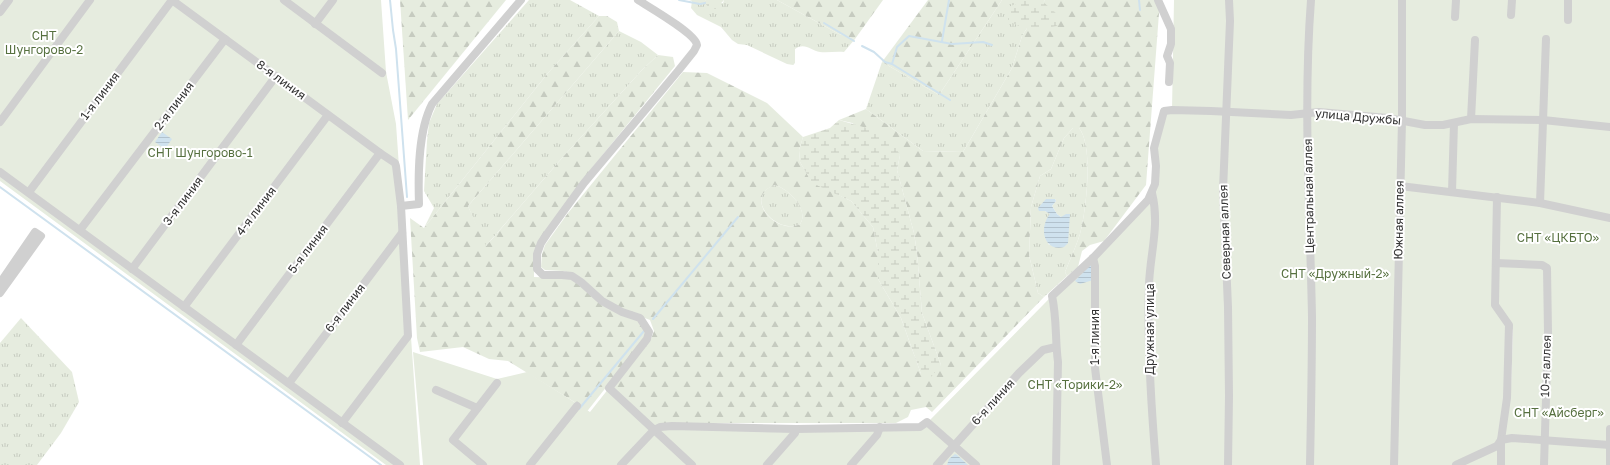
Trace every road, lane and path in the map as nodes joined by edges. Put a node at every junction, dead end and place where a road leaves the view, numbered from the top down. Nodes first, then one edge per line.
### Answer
1 (10, 0) edge
2 (90, 0) edge
3 (172, 0) edge
4 (284, 0) edge
5 (333, 0) edge
6 (521, 0) edge
7 (638, 0) edge
8 (1158, 0) edge
9 (1230, 0) edge
10 (1312, 0) edge
11 (1402, 0) edge
12 (1456, 0) edge
13 (1512, 0) edge
14 (1568, 0) edge
15 (0, 12) edge
16 (1511, 15) dead end
17 (1455, 17) dead end
18 (1568, 20) dead end
19 (315, 24) junction
20 (225, 39) junction
21 (1546, 39) dead end
22 (1476, 40) dead end
23 (382, 73) dead end
24 (276, 76) junction
25 (1169, 82) dead end
26 (1227, 112) junction
27 (1307, 113) junction
28 (328, 115) junction
29 (1471, 119) junction
30 (1543, 120) junction
31 (1402, 121) junction
32 (0, 122) edge
33 (1454, 123) junction
34 (1610, 127) edge
35 (380, 153) junction
36 (0, 172) edge
37 (1400, 186) junction
38 (29, 192) junction
39 (1452, 192) junction
40 (1152, 194) junction
41 (1497, 197) junction
42 (1540, 203) junction
43 (401, 206) junction
44 (1610, 218) edge
45 (80, 230) junction
46 (402, 236) junction
47 (1093, 258) junction
48 (1496, 263) junction
49 (132, 269) junction
50 (0, 283) edge
51 (0, 293) edge
52 (184, 306) junction
53 (236, 345) junction
54 (1056, 347) junction
55 (289, 383) junction
56 (497, 383) dead end
57 (436, 390) dead end
58 (577, 406) dead end
59 (478, 408) junction
60 (342, 423) junction
61 (880, 428) junction
62 (796, 429) junction
63 (1610, 429) edge
64 (654, 430) junction
65 (1502, 440) junction
66 (1544, 440) junction
67 (1610, 445) edge
68 (954, 446) junction
69 (400, 465) edge
70 (483, 465) edge
71 (530, 465) edge
72 (621, 465) edge
73 (692, 465) edge
74 (767, 465) edge
75 (851, 465) edge
76 (936, 465) edge
77 (976, 465) edge
78 (1056, 465) edge
79 (1106, 465) edge
80 (1156, 465) edge
81 (1228, 465) edge
82 (1310, 465) edge
83 (1394, 465) edge
84 (1456, 465) edge
85 (1501, 465) edge
86 (1544, 465) edge
87 (1610, 465) edge

1 - 15 street
2 - 32 street
3 - 20 street, 8-я линия
3 - 38 street, 1-я линия
4 - 19 street
5 - 19 street
6 - 43 street
7 - 64 street
8 - 25 street
9 - 26 street, Северная аллея
10 - 27 street, Центральная аллея
11 - 31 street, Южная аллея
12 - 17 street
13 - 16 street
14 - 18 street
19 - 23 street
20 - 24 street, 8-я линия
20 - 45 street, 2-я линия
21 - 30 street
22 - 29 street
24 - 28 street, 8-я линия
24 - 49 street, 3-я линия
26 - 27 street, улица Дружбы
26 - 40 street, улица Дружбы
26 - 81 street, Северная аллея
27 - 31 street, улица Дружбы
27 - 82 street, Центральная аллея
28 - 35 street, 8-я линия
28 - 52 street, 4-я линия
29 - 30 street, улица Дружбы
29 - 33 street, улица Дружбы
30 - 34 street, улица Дружбы
30 - 42 street
31 - 33 street, улица Дружбы
31 - 37 street, Южная аллея
33 - 39 street
35 - 43 street, 8-я линия
35 - 53 street, 5-я линия
36 - 38 street
37 - 39 street
37 - 83 street, Южная аллея
38 - 45 street
39 - 41 street
40 - 47 street
40 - 80 street, Дружная улица
41 - 42 street
41 - 48 street
42 - 44 street
43 - 46 street
45 - 49 street
46 - 55 street, 6-я линия
46 - 60 street
47 - 54 street
47 - 79 street, 1-я линия
48 - 65 street
48 - 66 street, 10-я аллея
49 - 52 street
50 - 51 street
52 - 53 street
53 - 55 street
54 - 68 street, 6-я линия
54 - 78 street
55 - 60 street
56 - 59 street
57 - 59 street
58 - 71 street
59 - 70 street
60 - 69 street
61 - 62 street
61 - 68 street
61 - 75 street
62 - 64 street
62 - 74 street
63 - 67 street
64 - 72 street
64 - 73 street
65 - 66 street
65 - 84 street
65 - 85 street
66 - 67 street
66 - 86 street, 10-я аллея
67 - 87 street
68 - 76 street, 6-я линия
68 - 77 street

